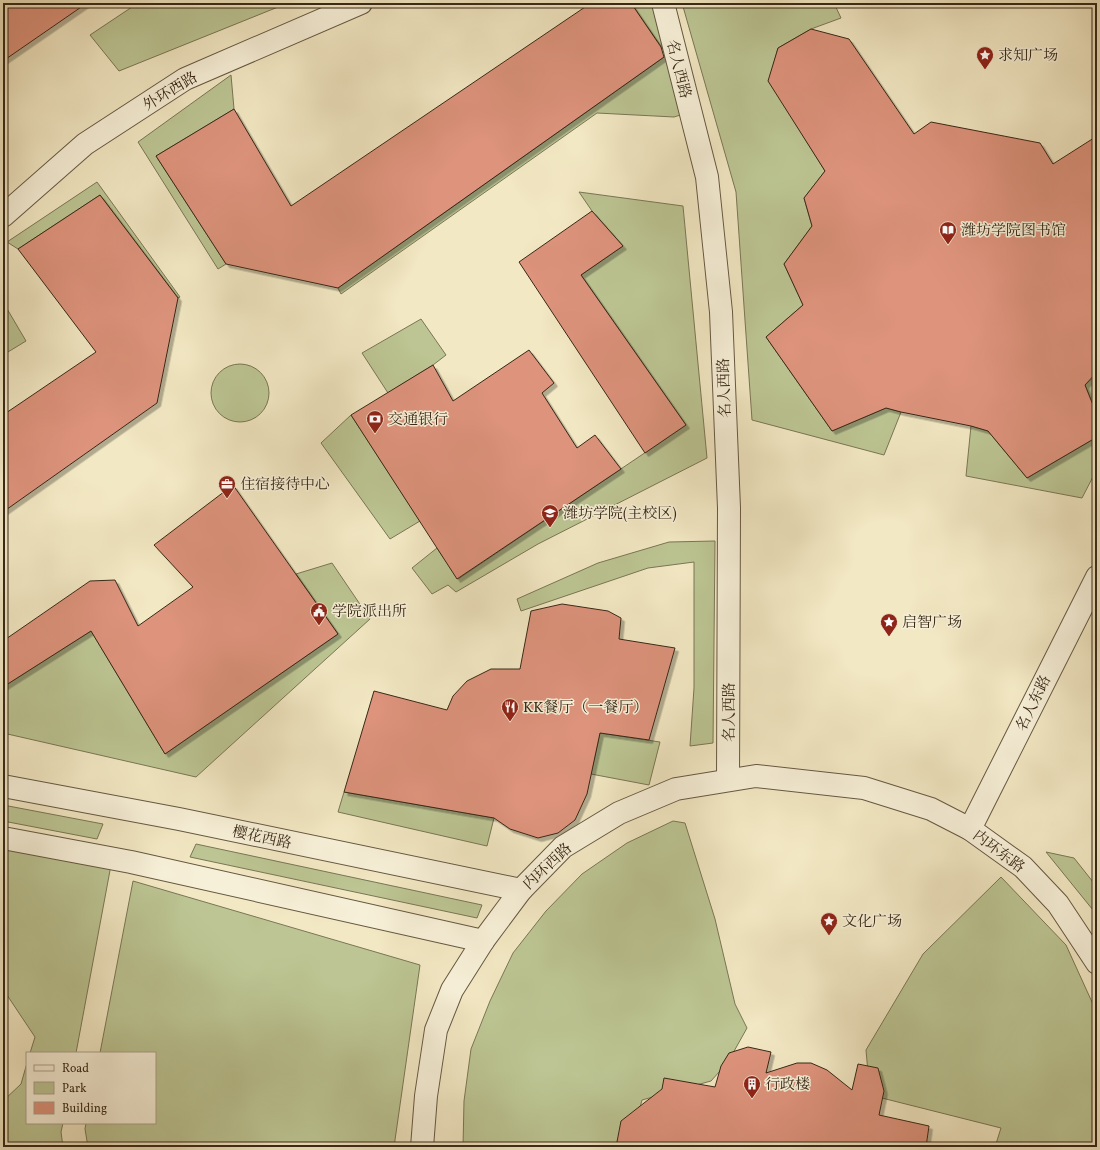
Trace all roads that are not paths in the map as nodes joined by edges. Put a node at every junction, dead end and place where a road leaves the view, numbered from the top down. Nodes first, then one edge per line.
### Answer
1 (361, 3) edge
2 (663, 3) edge
3 (3, 216) edge
4 (1097, 577) edge
5 (728, 780) junction
6 (3, 786) edge
7 (864, 788) joint
8 (970, 829) junction
9 (3, 838) edge
10 (521, 890) junction
11 (483, 941) junction
12 (1097, 963) edge
13 (422, 1147) edge

1 - 3 street, 外环西路
2 - 5 street, 名人西路
4 - 8 street, 名人东路
5 - 7 street, 内环西路
5 - 10 street, 内环西路
6 - 10 street, 樱花西路
7 - 8 street, 内环东路
8 - 12 street, 内环东路
9 - 11 street
10 - 11 street, 内环西路
11 - 13 street, 内环西路

